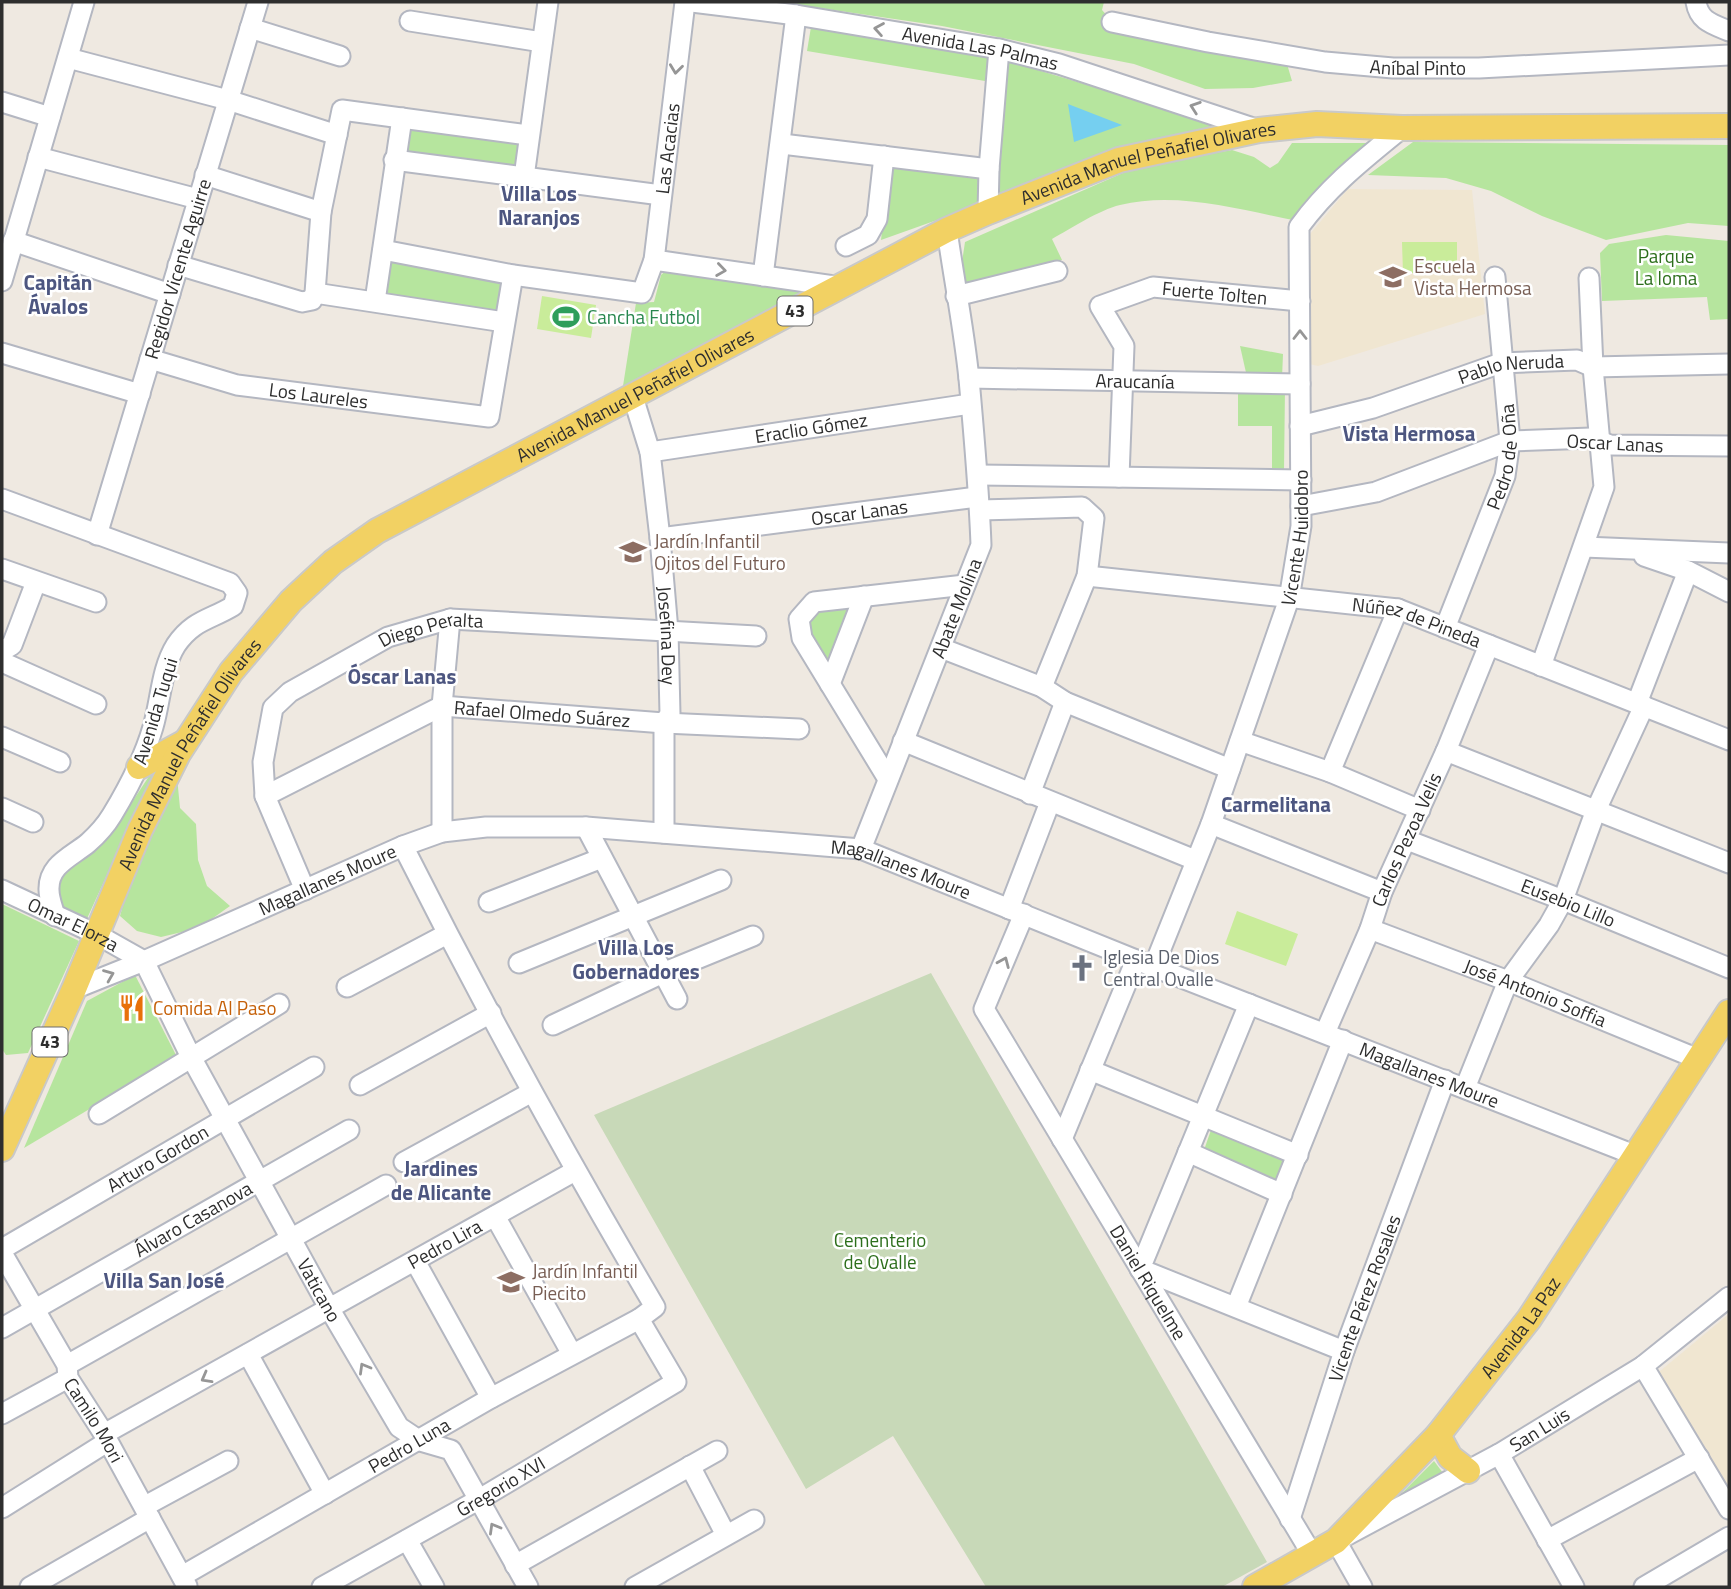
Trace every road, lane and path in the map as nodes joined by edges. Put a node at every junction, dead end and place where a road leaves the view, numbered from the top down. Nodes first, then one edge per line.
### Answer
1 (84, 2) edge
2 (258, 2) edge
3 (548, 2) edge
4 (685, 2) edge
5 (692, 2) edge
6 (1696, 2) edge
7 (796, 15) junction
8 (410, 21) dead end
9 (1112, 22) dead end
10 (250, 28) junction
11 (1729, 31) edge
12 (542, 42) junction
13 (999, 49) junction
14 (1729, 55) edge
15 (340, 56) dead end
16 (68, 58) junction
17 (228, 100) junction
18 (2, 102) edge
19 (50, 117) junction
20 (402, 118) junction
21 (1729, 126) edge
22 (1402, 128) junction
23 (1259, 130) junction
24 (337, 135) junction
25 (528, 135) junction
26 (782, 144) junction
27 (884, 156) junction
28 (38, 157) junction
29 (394, 160) junction
30 (989, 169) junction
31 (205, 175) junction
32 (524, 177) junction
33 (661, 195) junction
34 (198, 199) junction
35 (2, 211) edge
36 (321, 212) junction
37 (988, 212) junction
38 (21, 217) junction
39 (947, 230) junction
40 (13, 242) junction
41 (846, 246) dead end
42 (383, 250) junction
43 (654, 260) junction
44 (178, 265) junction
45 (1057, 271) dead end
46 (513, 275) junction
47 (763, 276) junction
48 (1495, 277) dead end
49 (1589, 278) dead end
50 (2, 281) edge
51 (841, 287) junction
52 (170, 294) junction
53 (314, 296) junction
54 (956, 296) junction
55 (375, 301) junction
56 (1300, 301) junction
57 (504, 322) junction
58 (2, 354) edge
59 (150, 359) junction
60 (1501, 363) junction
61 (1729, 364) edge
62 (1593, 367) junction
63 (969, 378) junction
64 (1122, 380) junction
65 (1300, 384) junction
66 (140, 394) junction
67 (633, 397) junction
68 (970, 404) junction
69 (1300, 426) junction
70 (1600, 441) junction
71 (1510, 442) junction
72 (1729, 446) edge
73 (650, 452) junction
74 (978, 475) junction
75 (1119, 477) junction
76 (1301, 480) junction
77 (2, 499) edge
78 (978, 504) junction
79 (1301, 506) junction
80 (97, 536) junction
81 (660, 538) junction
82 (1584, 547) junction
83 (1623, 549) junction
84 (1729, 553) edge
85 (2, 569) edge
86 (1688, 571) junction
87 (1087, 576) junction
88 (36, 582) junction
89 (965, 585) junction
90 (1729, 592) edge
91 (864, 596) junction
92 (1289, 599) junction
93 (96, 602) dead end
94 (1398, 609) junction
95 (450, 619) junction
96 (1446, 628) junction
97 (668, 631) junction
98 (757, 636) dead end
99 (1489, 645) junction
100 (941, 648) junction
101 (2, 651) edge
102 (2, 662) edge
103 (1541, 666) junction
104 (830, 684) junction
105 (1042, 687) junction
106 (1065, 702) junction
107 (96, 704) dead end
108 (1641, 705) junction
109 (442, 706) junction
110 (664, 723) junction
111 (799, 729) dead end
112 (2, 737) edge
113 (1729, 738) edge
114 (903, 741) junction
115 (1240, 741) junction
116 (185, 742) junction
117 (1446, 751) junction
118 (60, 762) dead end
119 (139, 767) junction
120 (1230, 769) junction
121 (1330, 772) junction
122 (888, 779) junction
123 (1030, 794) junction
124 (265, 796) junction
125 (1051, 802) junction
126 (2, 808) edge
127 (1420, 810) junction
128 (1596, 810) junction
129 (33, 822) dead end
130 (1211, 824) junction
131 (586, 827) junction
132 (442, 832) junction
133 (664, 833) junction
134 (1406, 840) junction
135 (403, 846) junction
136 (861, 849) junction
137 (602, 858) junction
138 (1195, 860) junction
139 (1729, 863) edge
140 (721, 880) dead end
141 (2, 890) edge
142 (305, 890) junction
143 (1382, 892) junction
144 (1563, 900) junction
145 (489, 902) dead end
146 (1016, 911) junction
147 (634, 915) junction
148 (55, 916) junction
149 (1370, 929) junction
150 (96, 934) junction
151 (447, 934) junction
152 (753, 936) dead end
153 (144, 961) junction
154 (519, 963) dead end
155 (1145, 963) junction
156 (1729, 968) edge
157 (665, 972) junction
158 (1508, 981) junction
159 (346, 987) dead end
160 (74, 989) junction
161 (677, 999) dead end
162 (279, 1004) dead end
163 (1250, 1004) junction
164 (1729, 1012) edge
165 (491, 1013) junction
166 (553, 1025) dead end
167 (1334, 1037) junction
168 (191, 1058) junction
169 (1698, 1059) junction
170 (314, 1067) dead end
171 (1090, 1070) junction
172 (1445, 1080) junction
173 (360, 1084) dead end
174 (1465, 1088) junction
175 (532, 1092) junction
176 (99, 1114) dead end
177 (1203, 1116) junction
178 (224, 1118) junction
179 (349, 1130) dead end
180 (1062, 1139) junction
181 (2, 1149) edge
182 (1188, 1152) junction
183 (1298, 1155) junction
184 (1637, 1156) junction
185 (404, 1161) dead end
186 (575, 1171) junction
187 (260, 1182) junction
188 (386, 1185) dead end
189 (1282, 1194) junction
190 (495, 1216) junction
191 (292, 1240) junction
192 (2, 1251) edge
193 (415, 1261) junction
194 (1140, 1269) junction
195 (1729, 1297) edge
196 (1236, 1307) junction
197 (329, 1308) junction
198 (35, 1309) junction
199 (639, 1319) junction
200 (2, 1328) edge
201 (1344, 1351) junction
202 (248, 1354) junction
203 (572, 1354) junction
204 (1643, 1366) junction
205 (68, 1371) junction
206 (491, 1398) junction
207 (2, 1415) edge
208 (1438, 1435) junction
209 (106, 1438) junction
210 (420, 1441) junction
211 (717, 1451) dead end
212 (1499, 1454) junction
213 (1699, 1458) junction
214 (228, 1461) dead end
215 (690, 1466) junction
216 (1468, 1471) junction
217 (325, 1494) junction
218 (478, 1500) junction
219 (2, 1508) edge
220 (1729, 1509) edge
221 (147, 1512) junction
222 (1290, 1519) junction
223 (754, 1520) dead end
224 (726, 1535) junction
225 (1729, 1537) edge
226 (407, 1539) junction
227 (1547, 1540) junction
228 (1336, 1541) junction
229 (1313, 1556) junction
230 (515, 1565) junction
231 (185, 1582) edge
232 (30, 1587) edge
233 (322, 1587) edge
234 (434, 1587) edge
235 (528, 1587) edge
236 (635, 1587) edge
237 (1255, 1587) edge
238 (1362, 1587) edge
239 (1574, 1587) edge
240 (1644, 1587) edge

1 - 16 street
2 - 10 street, Regidor Vicente Aguirre
3 - 12 street
4 -> 33 street, Las Acacias
5 - 7 street, Avenida Las Palmas
6 - 11 street
13 -> 7 street, Avenida Las Palmas
7 - 26 street
8 - 12 street
9 - 14 street, Aníbal Pinto
10 - 15 street
10 - 17 street, Regidor Vicente Aguirre
12 - 25 street
23 -> 13 street, Avenida Las Palmas
13 - 30 street
16 - 17 street
16 - 19 street
17 - 24 street
17 - 31 street, Regidor Vicente Aguirre
18 - 19 street
19 - 28 street
20 - 24 street
20 - 25 street
20 - 29 street
21 - 22 main road, Avenida Manuel Peñafiel Olivares / 43
22 - 23 main road, Avenida Manuel Peñafiel Olivares / 43
22 - 56 street, Vicente Huidobro
23 - 37 main road, Avenida Manuel Peñafiel Olivares / 43
24 - 36 street
25 - 32 street
26 - 27 street
26 - 47 street
27 - 30 street
27 - 41 street
28 - 34 street
28 - 38 street
29 - 32 street
29 - 42 street
30 - 37 street
31 - 34 street, Regidor Vicente Aguirre
31 - 36 street
32 - 33 street
33 - 43 street, Las Acacias
34 - 44 street, Regidor Vicente Aguirre
35 - 38 street
36 - 53 street
37 - 39 main road, Avenida Manuel Peñafiel Olivares / 43
38 - 40 street
39 - 51 main road, Avenida Manuel Peñafiel Olivares / 43
39 - 54 street, Abate Molina
40 - 50 street
40 - 52 street
42 - 46 street
42 - 55 street
43 - 46 street, Las Acacias
43 -> 47 street
44 - 52 street, Regidor Vicente Aguirre
44 - 53 street
45 - 54 street
46 - 57 street
47 - 51 street
48 - 60 street, Pedro de Oña
49 - 62 street
51 - 67 main road, Avenida Manuel Peñafiel Olivares / 43
52 - 59 street, Regidor Vicente Aguirre
53 - 55 street
54 - 63 street, Abate Molina
55 - 57 street
56 - 64 street, Fuerte Tolten
65 -> 56 street, Vicente Huidobro
57 - 59 street, Los Laureles
58 - 66 street
59 - 66 street, Regidor Vicente Aguirre
60 - 62 street, Pablo Neruda
60 - 69 street, Pablo Neruda
60 - 71 street, Pedro de Oña
61 - 62 street, Pablo Neruda
62 - 70 street
63 - 64 street, Araucanía
63 - 68 street, Abate Molina
64 - 65 street, Araucanía
64 - 75 street, Fuerte Tolten
65 - 69 street, Vicente Huidobro
66 - 80 street, Regidor Vicente Aguirre
67 - 73 street, Josefina Dey
67 - 116 main road, Avenida Manuel Peñafiel Olivares / 43
68 - 73 street, Eraclio Gómez
68 - 74 street, Abate Molina
69 - 76 street, Vicente Huidobro
70 - 71 street, Oscar Lanas
70 - 72 street, Oscar Lanas
70 - 82 street
71 - 79 street, Oscar Lanas
71 - 96 street, Pedro de Oña
73 - 81 street, Josefina Dey
74 - 75 street
74 - 78 street, Abate Molina
75 - 76 street
76 - 79 street, Vicente Huidobro
77 - 80 street, Avenida Tuqui
78 - 81 street, Oscar Lanas
78 - 87 street, Oscar Lanas
78 - 89 street, Abate Molina
79 - 92 street, Vicente Huidobro
80 - 119 street, Avenida Tuqui
81 - 97 street, Josefina Dey
82 - 83 street
82 - 103 street
83 - 84 street
83 - 86 street
85 - 88 street
86 - 90 street
86 - 108 street
87 - 92 street, Núñez de Pineda
87 - 105 street
88 - 93 street
88 - 101 street
89 - 91 street
89 - 100 street, Abate Molina
91 - 104 street
91 - 104 street
92 - 94 street, Núñez de Pineda
92 - 115 street, Vicente Huidobro
94 - 96 street, Núñez de Pineda
94 - 121 street
95 - 97 street, Diego Peralta
95 - 109 street
95 - 124 street, Diego Peralta
96 - 99 street, Núñez de Pineda
97 - 98 street, Diego Peralta
97 - 110 street, Josefina Dey
99 - 103 street, Núñez de Pineda
99 - 117 street, Carlos Pezoa Velis
100 - 105 street
100 - 114 street, Abate Molina
102 - 107 street
103 - 108 street, Núñez de Pineda
104 - 122 street
105 - 106 street
106 - 120 street
106 - 123 street
108 - 113 street, Núñez de Pineda
108 - 128 street
109 - 110 street, Rafael Olmedo Suárez
109 - 124 street, Rafael Olmedo Suárez
109 - 132 street
110 - 111 street, Rafael Olmedo Suárez
110 - 133 street, Josefina Dey
112 - 118 street
114 - 122 street, Abate Molina
114 - 123 street
115 - 120 street, Vicente Huidobro
115 - 121 street
116 - 119 main road
116 - 150 main road, Avenida Manuel Peñafiel Olivares / 43
117 - 127 street, Carlos Pezoa Velis
117 - 128 street
119 - 148 street, Avenida Tuqui
120 - 130 street, Vicente Huidobro
121 - 127 street
122 - 136 street, Abate Molina
123 - 125 street
124 - 142 street, Diego Peralta
125 - 138 street
125 - 146 street
126 - 129 street
127 - 134 street, Carlos Pezoa Velis
128 - 139 street
128 - 144 street
130 - 138 street, Vicente Huidobro
130 - 143 street
131 - 132 street, Magallanes Moure
131 - 133 street, Magallanes Moure
131 - 137 street
132 - 135 street, Magallanes Moure
133 - 136 street, Magallanes Moure
134 - 143 street, Carlos Pezoa Velis
134 - 144 street, Eusebio Lillo
135 - 142 street, Magallanes Moure
135 - 151 street
136 - 146 street, Magallanes Moure
137 - 145 street
137 - 147 street
138 - 155 street, Vicente Huidobro
140 - 147 street
141 - 148 street, Omar Elorza
142 - 153 street, Magallanes Moure
143 - 149 street, Carlos Pezoa Velis
144 - 156 street, Eusebio Lillo
144 - 158 street
146 - 155 street, Magallanes Moure
180 -> 146 street, Daniel Riquelme
147 - 154 street
147 - 157 street
148 - 150 street, Omar Elorza
149 - 158 street, José Antonio Soffia
149 - 167 street, Carlos Pezoa Velis
150 - 153 street, Omar Elorza
150 - 160 main road, Avenida Manuel Peñafiel Olivares / 43
151 - 159 street
151 - 165 street
152 - 157 street
160 -> 153 street, Magallanes Moure
153 - 168 street, Vaticano
155 - 163 street, Magallanes Moure
155 - 171 street, Vicente Huidobro
157 - 161 street
157 - 166 street
158 - 169 street, José Antonio Soffia
158 - 174 street
160 - 181 main road, Avenida Manuel Peñafiel Olivares / 43
162 - 168 street
163 - 167 street, Magallanes Moure
163 - 177 street
164 - 169 main road, Avenida La Paz
165 - 173 street
165 - 175 street
167 - 172 street, Magallanes Moure
167 - 183 street, Carlos Pezoa Velis
168 - 176 street
168 - 178 street, Vaticano
169 - 184 main road, Avenida La Paz
170 - 178 street, Arturo Gordon
171 - 177 street
171 - 180 street, Vicente Huidobro
172 - 174 street, Magallanes Moure
172 - 201 street, Vicente Pérez Rosales
174 - 184 street, Magallanes Moure
175 - 185 street
175 - 186 street
177 - 182 street
177 - 183 street
178 - 187 street, Vaticano
178 - 192 street, Arturo Gordon
179 - 187 street, Álvaro Casanova
180 - 194 street, Daniel Riquelme
182 - 189 street
182 - 194 street
183 - 189 street, Carlos Pezoa Velis
184 - 208 main road, Avenida La Paz
186 - 190 street, Pedro Lira
186 - 199 street
187 - 191 street, Vaticano
187 - 198 street, Álvaro Casanova
188 - 191 street
189 - 196 street, Carlos Pezoa Velis
190 - 193 street, Pedro Lira
190 - 203 street
191 - 197 street, Vaticano
191 - 205 street
192 - 198 street, Camilo Mori
193 - 197 street, Pedro Lira
193 - 206 street
194 - 196 street
194 - 222 street, Daniel Riquelme
195 - 204 street, San Luis
196 - 201 street
197 - 202 street, Pedro Lira
210 -> 197 street, Vaticano
198 - 200 street, Álvaro Casanova
198 - 205 street, Camilo Mori
199 - 203 street, Pedro Luna
199 - 218 street, Gregorio XVI
201 - 222 street, Vicente Pérez Rosales
202 -> 209 street, Pedro Lira
202 - 217 street
203 - 206 street, Pedro Luna
204 - 212 street, San Luis
204 - 213 street
205 - 207 street
205 - 209 street, Camilo Mori
206 - 210 street, Pedro Luna
208 - 216 main road
208 - 228 main road, Avenida La Paz
209 - 219 street, Pedro Lira
209 - 221 street, Camilo Mori
210 - 217 street, Pedro Luna
210 - 218 street, Vaticano
211 - 215 street
212 - 216 street, San Luis
212 - 227 street
213 - 220 street
213 - 227 street
214 - 221 street
215 - 224 street
215 - 230 street
216 - 228 street, San Luis
217 - 231 street, Pedro Luna
218 - 226 street, Gregorio XVI
230 -> 218 street, Vaticano
221 - 231 street, Camilo Mori
221 - 232 street
222 - 229 street, Daniel Riquelme
223 - 224 street
224 - 236 street
225 - 240 street
226 - 233 street, Gregorio XVI
226 - 234 street
227 - 239 street
228 - 229 main road, Avenida La Paz
228 - 238 street
229 - 237 main road, Avenida La Paz
230 - 235 street, Vaticano

